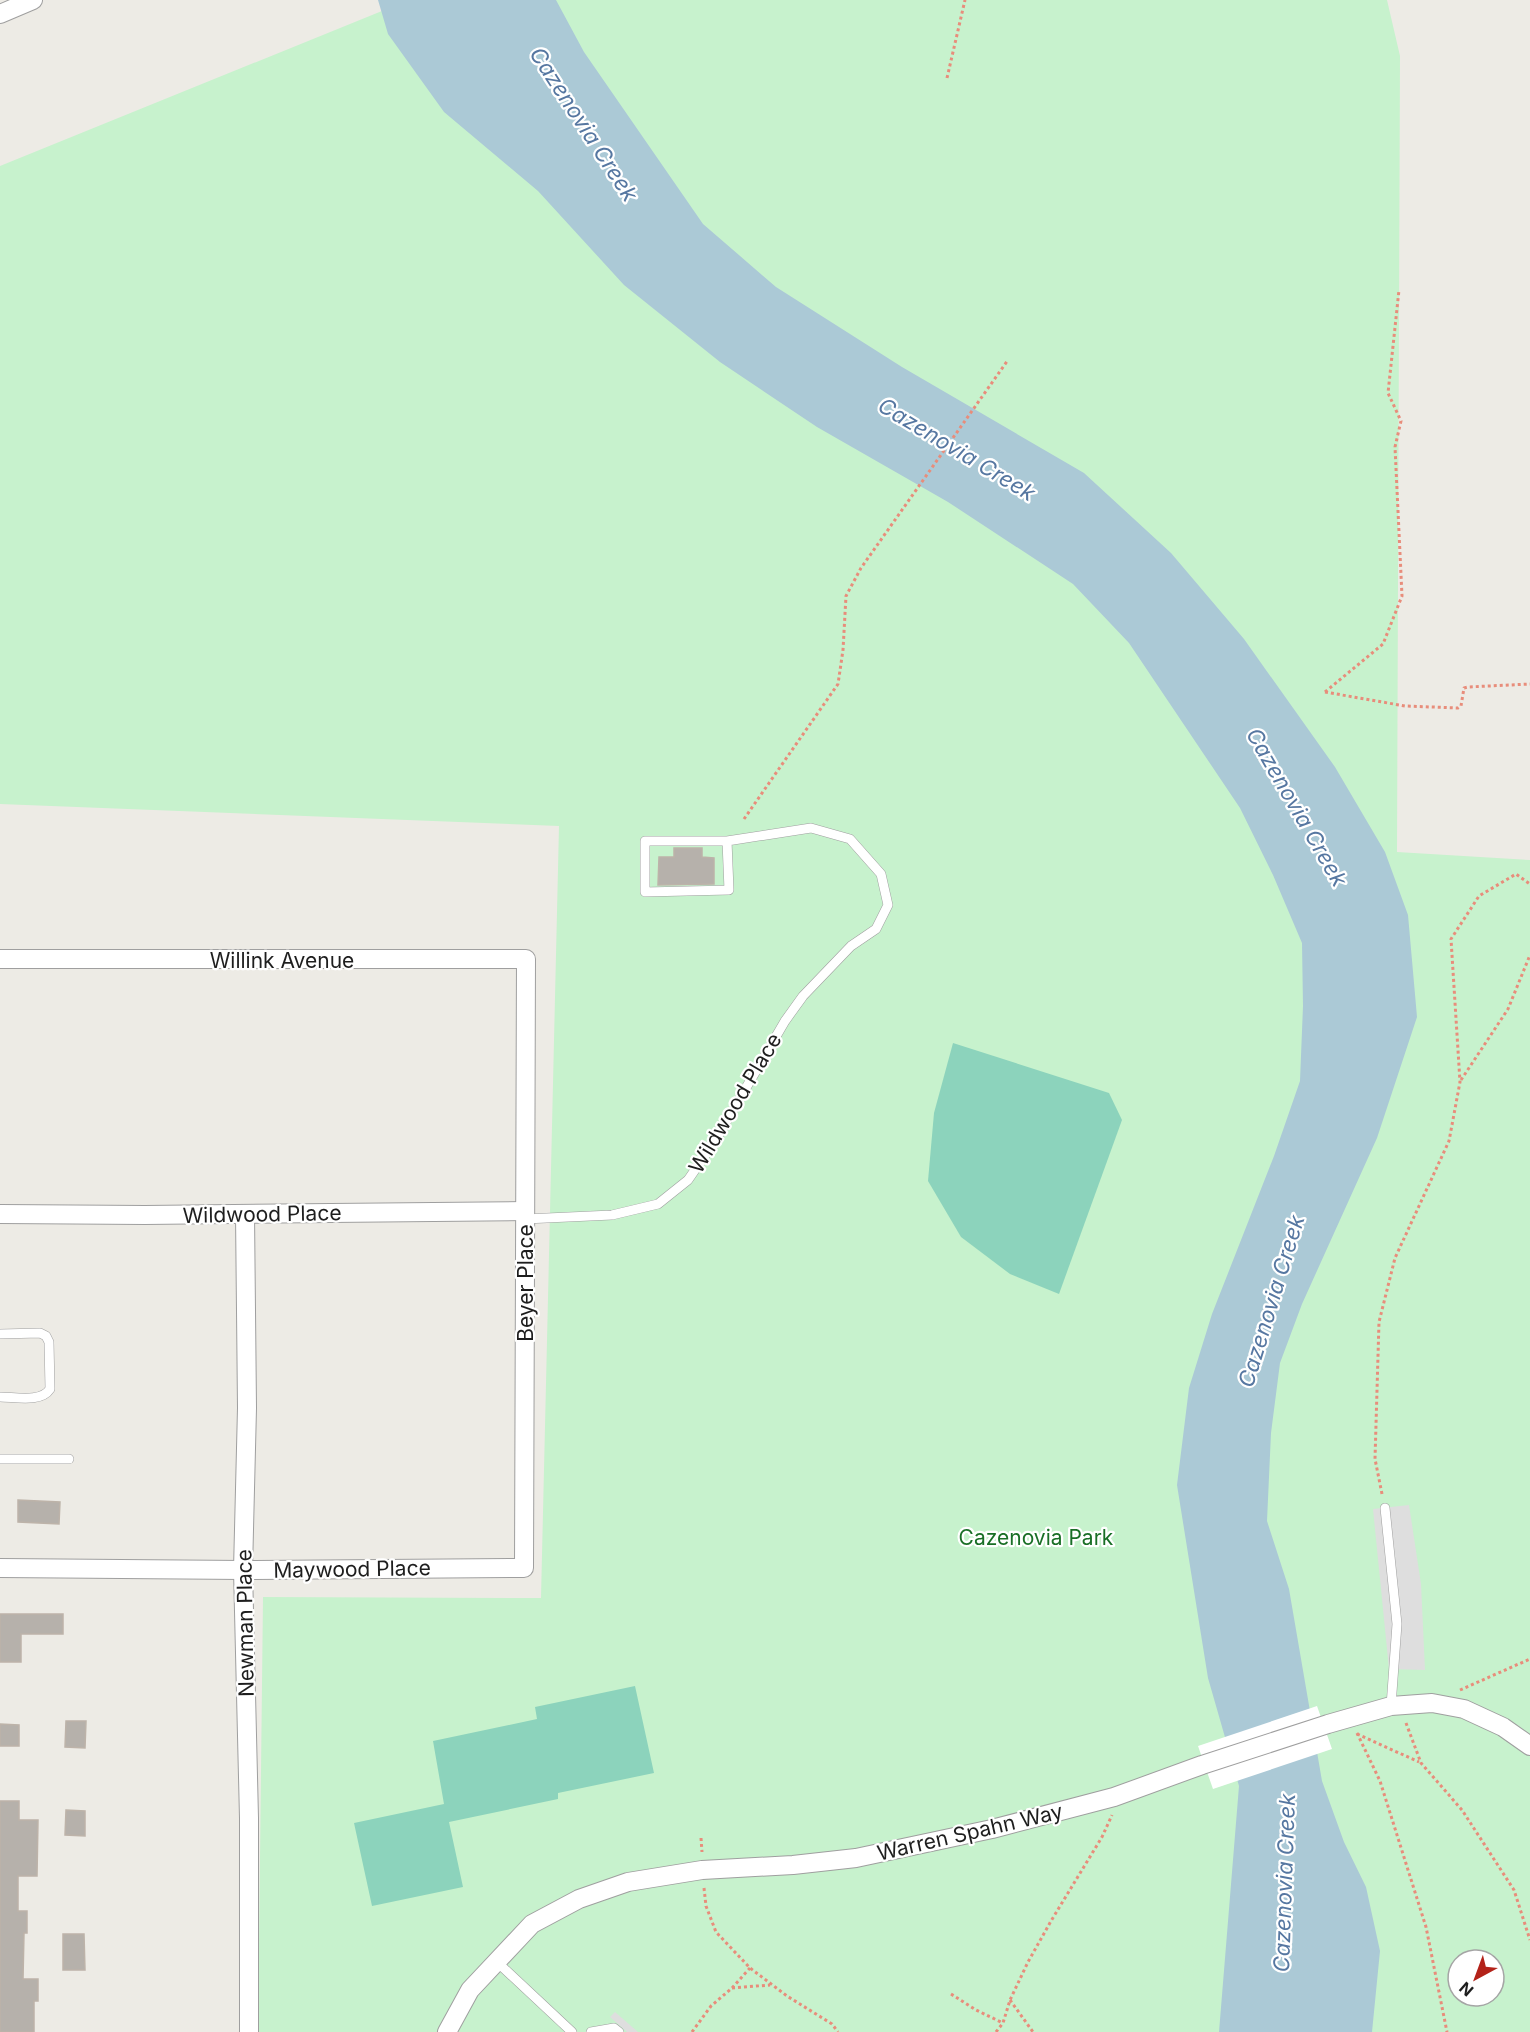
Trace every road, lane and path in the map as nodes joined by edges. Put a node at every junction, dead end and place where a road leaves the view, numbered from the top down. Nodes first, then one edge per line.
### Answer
1 (33, 0) edge
2 (965, 0) edge
3 (0, 14) edge
4 (948, 78) dead end
5 (1399, 290) dead end
6 (1008, 360) dead end
7 (1530, 684) edge
8 (744, 819) dead end
9 (727, 841) junction
10 (1530, 884) edge
11 (1530, 955) edge
12 (0, 959) edge
13 (525, 998) joint
14 (1460, 1082) junction
15 (0, 1214) edge
16 (245, 1214) junction
17 (525, 1215) junction
18 (0, 1334) edge
19 (0, 1397) edge
20 (0, 1459) edge
21 (69, 1459) dead end
22 (1385, 1508) joint
23 (0, 1568) edge
24 (524, 1568) joint
25 (243, 1570) junction
26 (1530, 1659) edge
27 (1453, 1694) dead end
28 (1391, 1706) junction
29 (1407, 1729) dead end
30 (1530, 1746) edge
31 (1421, 1763) junction
32 (1112, 1813) dead end
33 (701, 1838) dead end
34 (702, 1854) dead end
35 (704, 1886) dead end
36 (1530, 1940) edge
37 (496, 1960) junction
38 (750, 1968) junction
39 (772, 1985) junction
40 (732, 1988) junction
41 (951, 1994) dead end
42 (1010, 2000) junction
43 (1003, 2023) junction
44 (249, 2032) edge
45 (447, 2032) edge
46 (572, 2032) edge
47 (591, 2032) edge
48 (619, 2032) edge
49 (692, 2032) edge
50 (838, 2032) edge
51 (996, 2032) edge
52 (1033, 2032) edge
53 (1448, 2032) edge

1 - 3 street
2 - 4 path
5 - 7 path
6 - 8 path
9 - 9 lane
9 - 17 lane, Wildwood Place
10 - 14 path
11 - 14 path
12 - 13 street, Willink Avenue
13 - 17 street, Beyer Place
14 - 22 path
15 - 16 street, Wildwood Place
16 - 17 street, Wildwood Place
16 - 25 street, Newman Place
17 - 24 street, Beyer Place
18 - 19 lane
20 - 21 lane
22 - 28 lane
23 - 25 street, Maywood Place
24 - 25 street, Maywood Place
25 - 44 street, Newman Place
26 - 27 path
28 - 30 street, Warren Spahn Way
28 - 37 street, Warren Spahn Way
29 - 31 path
31 - 36 path
31 - 53 path
32 - 42 path
33 - 34 path
35 - 38 path
37 - 45 street, Warren Spahn Way
37 - 46 lane
38 - 39 path
38 - 40 path
39 - 40 path
39 - 50 path
40 - 49 path
41 - 43 path
42 - 43 path
42 - 52 path
43 - 51 path
47 - 48 lane

